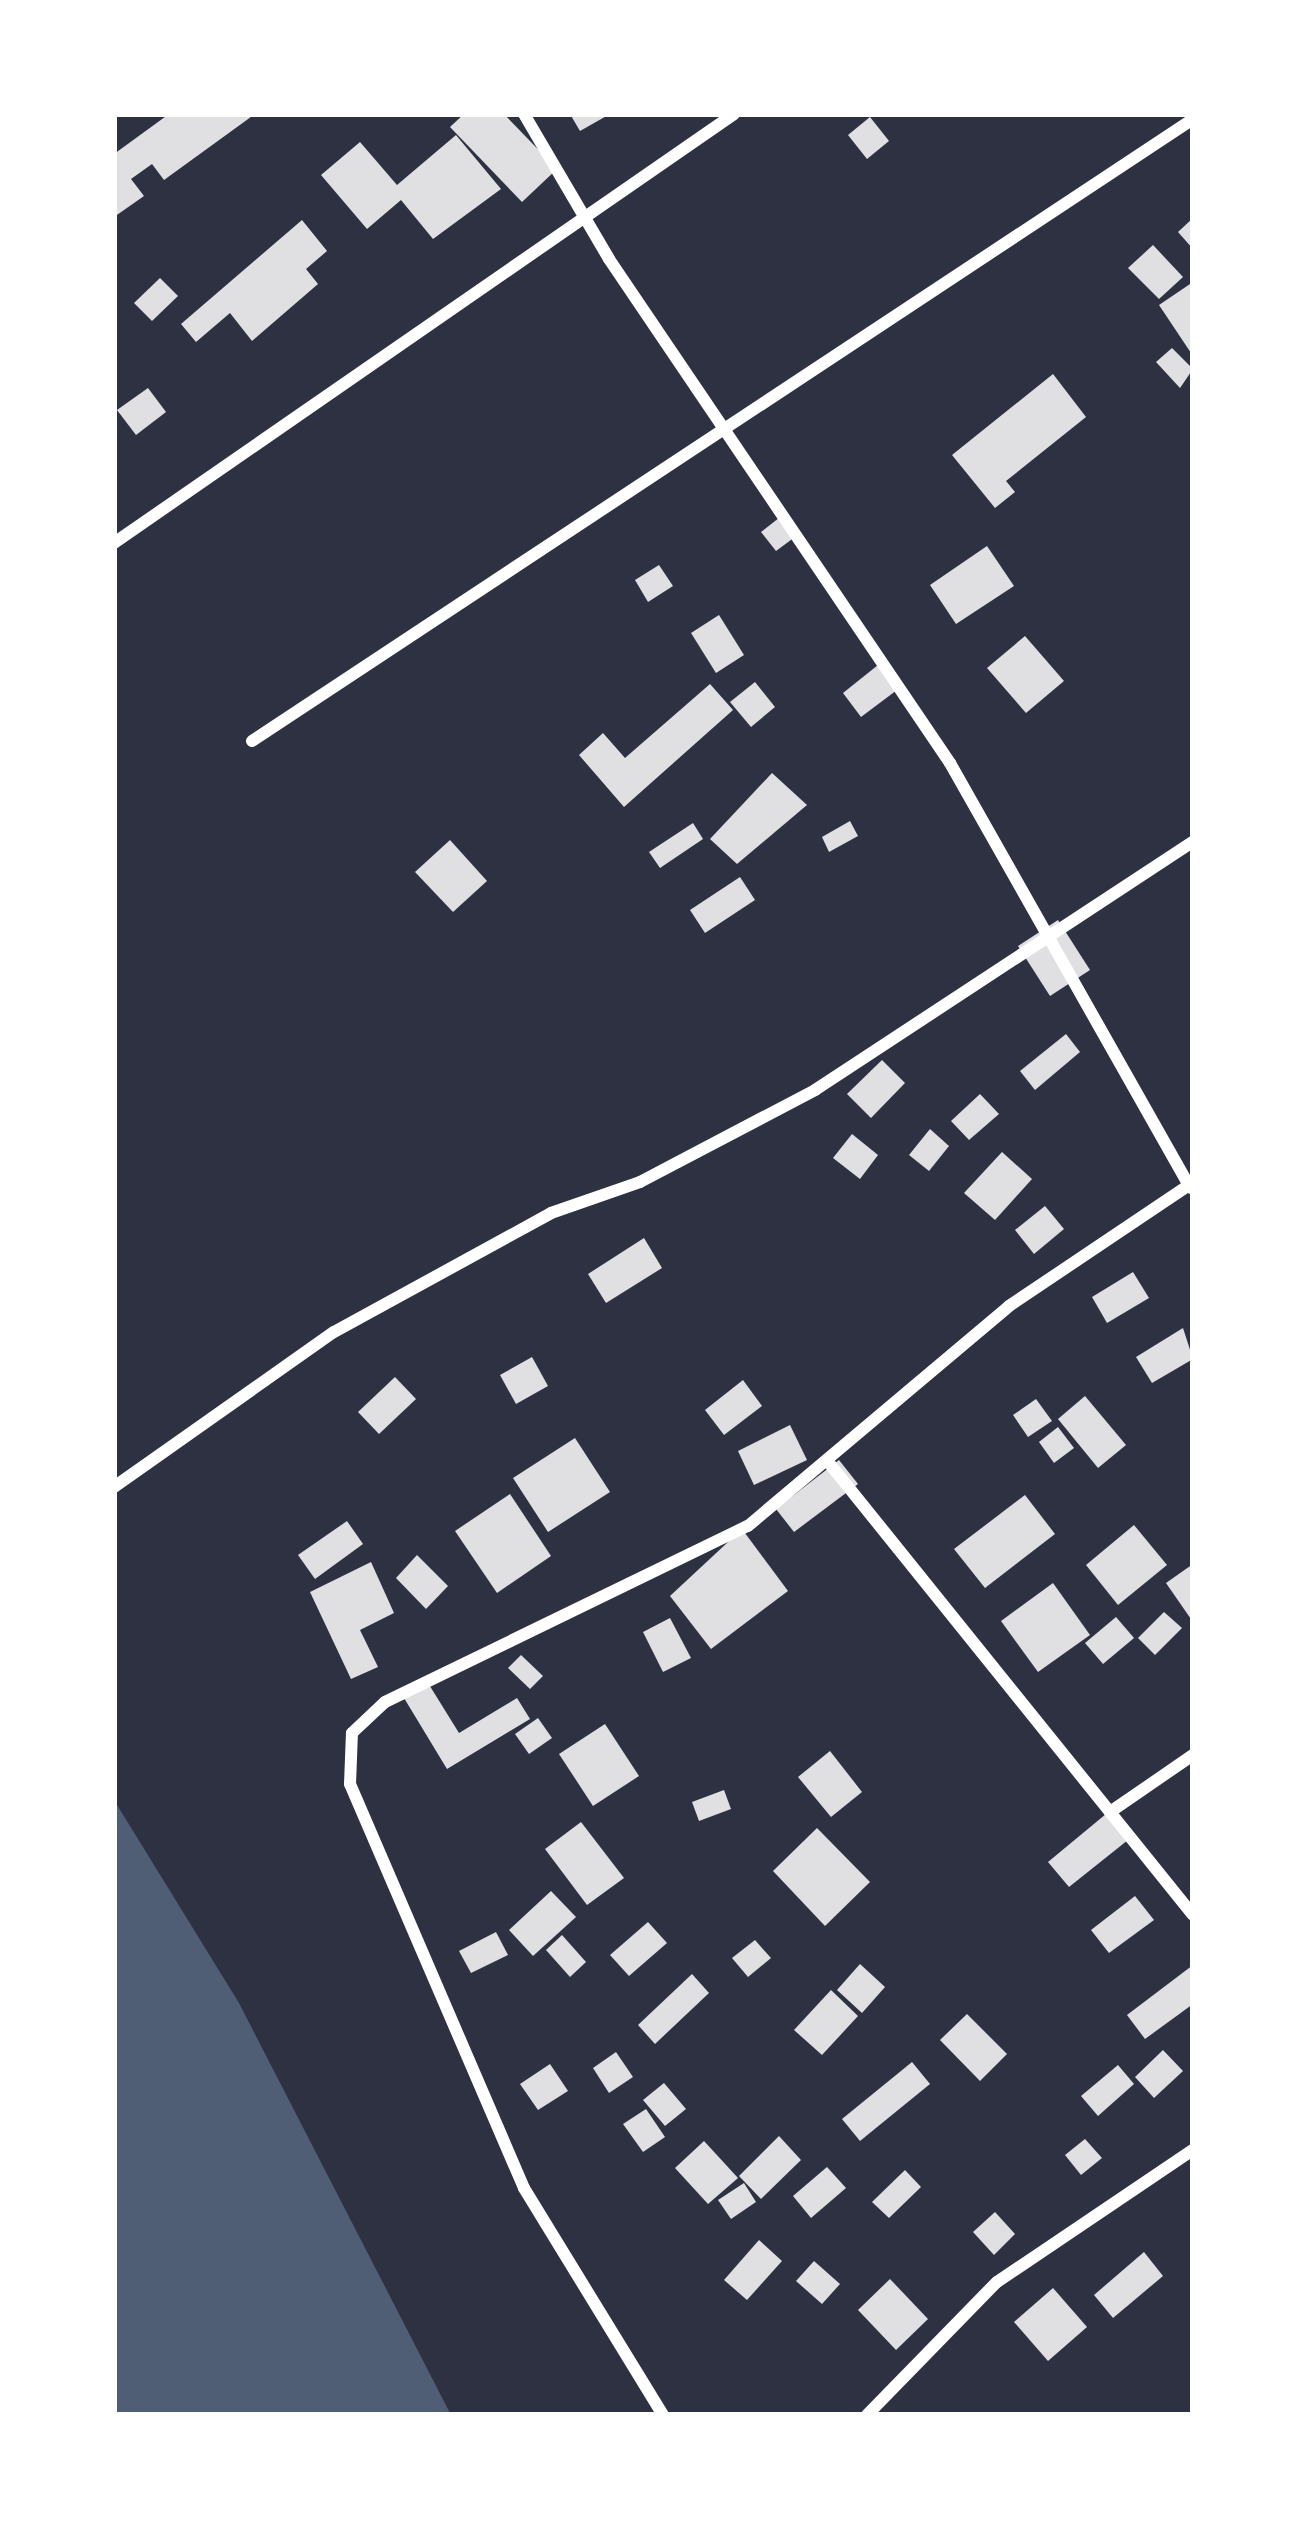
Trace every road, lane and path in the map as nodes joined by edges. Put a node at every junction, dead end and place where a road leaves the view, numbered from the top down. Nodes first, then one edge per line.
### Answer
1 (524, 114) edge
2 (734, 114) edge
3 (1193, 119) edge
4 (590, 223) junction
5 (725, 436) junction
6 (114, 544) edge
7 (252, 741) dead end
8 (1193, 842) edge
9 (1050, 926) junction
10 (1191, 1189) edge
11 (829, 1463) junction
12 (114, 1487) edge
13 (1193, 1755) edge
14 (1110, 1812) junction
15 (1193, 1915) edge
16 (1193, 2150) edge
17 (663, 2415) edge
18 (867, 2415) edge

1 - 4 street
2 - 4 street
3 - 5 street
4 - 5 street
4 - 6 street
5 - 7 street
5 - 9 street
8 - 9 street
9 - 10 street
9 - 12 street
10 - 11 street
11 - 14 street
11 - 17 street
13 - 14 street
14 - 15 street
16 - 18 street

